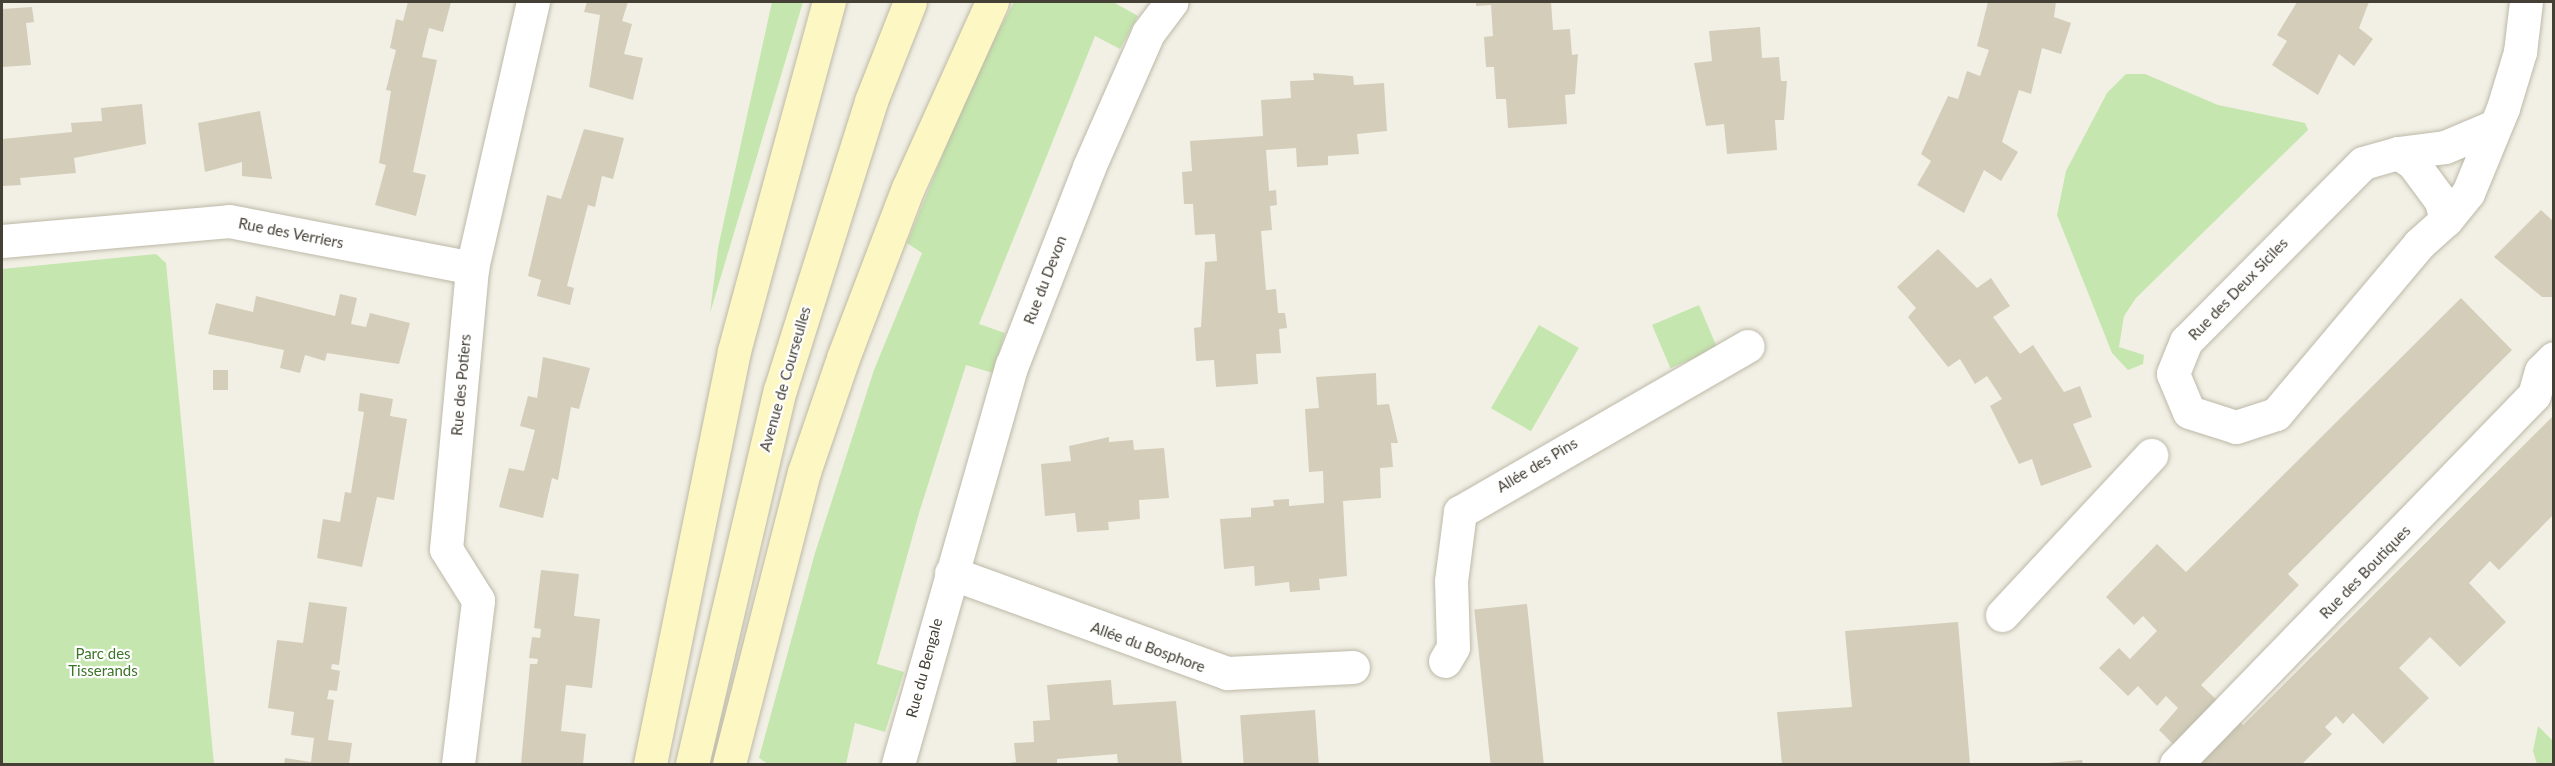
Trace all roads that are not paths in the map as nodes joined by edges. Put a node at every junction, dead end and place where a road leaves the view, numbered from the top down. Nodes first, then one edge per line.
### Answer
1 (533, 2) edge
2 (829, 2) edge
3 (910, 2) edge
4 (992, 2) edge
5 (1171, 2) edge
6 (2526, 2) edge
7 (2495, 126) junction
8 (2398, 153) junction
9 (2446, 220) junction
10 (2, 241) edge
11 (472, 268) junction
12 (1748, 346) dead end
13 (2547, 365) edge
14 (2151, 455) dead end
15 (951, 573) junction
16 (2002, 615) dead end
17 (1445, 661) dead end
18 (1353, 667) dead end
19 (458, 765) edge
20 (650, 765) edge
21 (692, 765) edge
22 (729, 765) edge
23 (898, 765) edge
24 (2176, 765) edge

1 - 11 street, Rue des Potiers
2 - 20 main road
3 - 21 main road, Avenue de Courseulles
4 - 22 main road
5 - 15 street, Rue du Devon
6 - 7 street, Rue des Deux Siciles
7 - 8 street, Rue des Deux Siciles
7 - 9 street, Rue des Deux Siciles
8 - 9 street
8 - 9 street, Rue des Deux Siciles
10 - 11 street, Rue des Verriers
11 - 19 street, Rue des Potiers
12 - 17 street, Allée des Pins
13 - 24 street, Rue des Boutiques
14 - 16 street
15 - 18 street, Allée du Bosphore
15 - 23 street, Rue du Bengale

